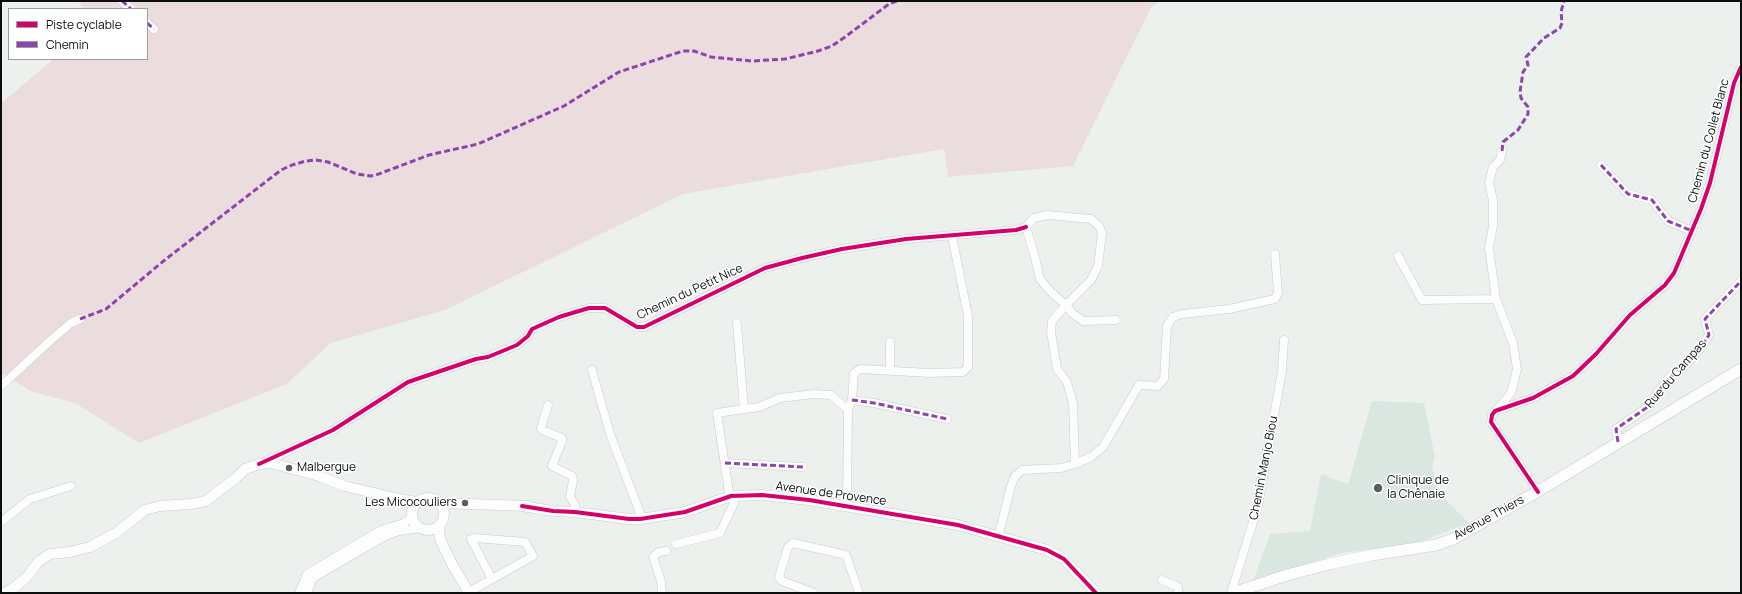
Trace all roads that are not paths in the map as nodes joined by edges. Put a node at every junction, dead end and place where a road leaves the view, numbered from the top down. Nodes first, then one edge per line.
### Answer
1 (122, 1) edge
2 (130, 8) edge
3 (148, 24) edge
4 (154, 29) dead end
5 (1741, 67) edge
6 (1502, 151) dead end
7 (1601, 165) dead end
8 (1026, 227) junction
9 (1692, 231) junction
10 (952, 236) junction
11 (1275, 254) dead end
12 (1398, 256) dead end
13 (1741, 281) edge
14 (1496, 299) junction
15 (1066, 305) junction
16 (80, 319) dead end
17 (1116, 320) dead end
18 (737, 323) dead end
19 (1284, 340) dead end
20 (890, 342) dead end
21 (1741, 369) edge
22 (592, 370) dead end
23 (890, 370) junction
24 (1, 386) edge
25 (852, 400) junction
26 (548, 405) dead end
27 (744, 409) junction
28 (848, 410) junction
29 (1495, 411) junction
30 (947, 419) dead end
31 (1618, 442) junction
32 (725, 463) junction
33 (259, 464) junction
34 (1075, 464) junction
35 (803, 467) dead end
36 (71, 486) dead end
37 (1538, 492) junction
38 (730, 494) junction
39 (847, 505) junction
40 (442, 507) junction
41 (575, 508) junction
42 (414, 510) junction
43 (640, 516) junction
44 (1, 522) edge
45 (439, 526) junction
46 (424, 529) junction
47 (997, 537) junction
48 (440, 539) junction
49 (676, 544) dead end
50 (666, 551) dead end
51 (492, 579) junction
52 (1162, 580) dead end
53 (1237, 592) edge
54 (4, 593) edge
55 (299, 593) edge
56 (307, 593) edge
57 (466, 593) edge
58 (662, 593) edge
59 (814, 593) edge
60 (859, 593) edge
61 (1096, 593) edge
62 (1178, 593) edge

1 - 2 street
3 - 4 street
5 - 9 street, Chemin du Collet Blanc
6 - 14 street
7 - 9 street
8 - 10 street, Chemin du Petit Nice
8 - 15 street
8 - 15 street
9 - 29 street, Chemin du Collet Blanc
10 - 23 street
10 - 33 street, Chemin du Petit Nice
11 - 34 street
12 - 14 street
13 - 31 street, Rue du Campas
14 - 29 street
15 - 17 street
15 - 34 street
16 - 24 street
18 - 27 street
19 - 53 street, Chemin Manjo Biou
20 - 23 street
21 - 31 main road, Avenue Thiers
22 - 43 street
23 - 25 street
25 - 28 street
25 - 30 street
26 - 41 street
27 - 28 street
27 - 32 street
28 - 39 street
29 - 37 street
31 - 37 main road, Avenue Thiers
32 - 35 street
32 - 38 street
33 - 42 street
33 - 54 street
34 - 47 street
36 - 44 street
37 - 53 main road, Avenue Thiers
38 - 39 street, Avenue de Provence
38 - 43 street, Avenue de Provence
38 - 49 street
39 - 47 street, Avenue de Provence
40 - 41 street, Avenue de Provence
40 - 42 street
40 - 45 street
41 - 43 street, Avenue de Provence
42 - 46 street
42 - 55 street
45 - 46 street
45 - 48 street
46 - 48 street
46 - 56 street
47 - 61 street, Avenue de Provence
48 - 57 street
50 - 58 street
51 - 51 street
51 - 57 street
52 - 62 street
59 - 60 street

